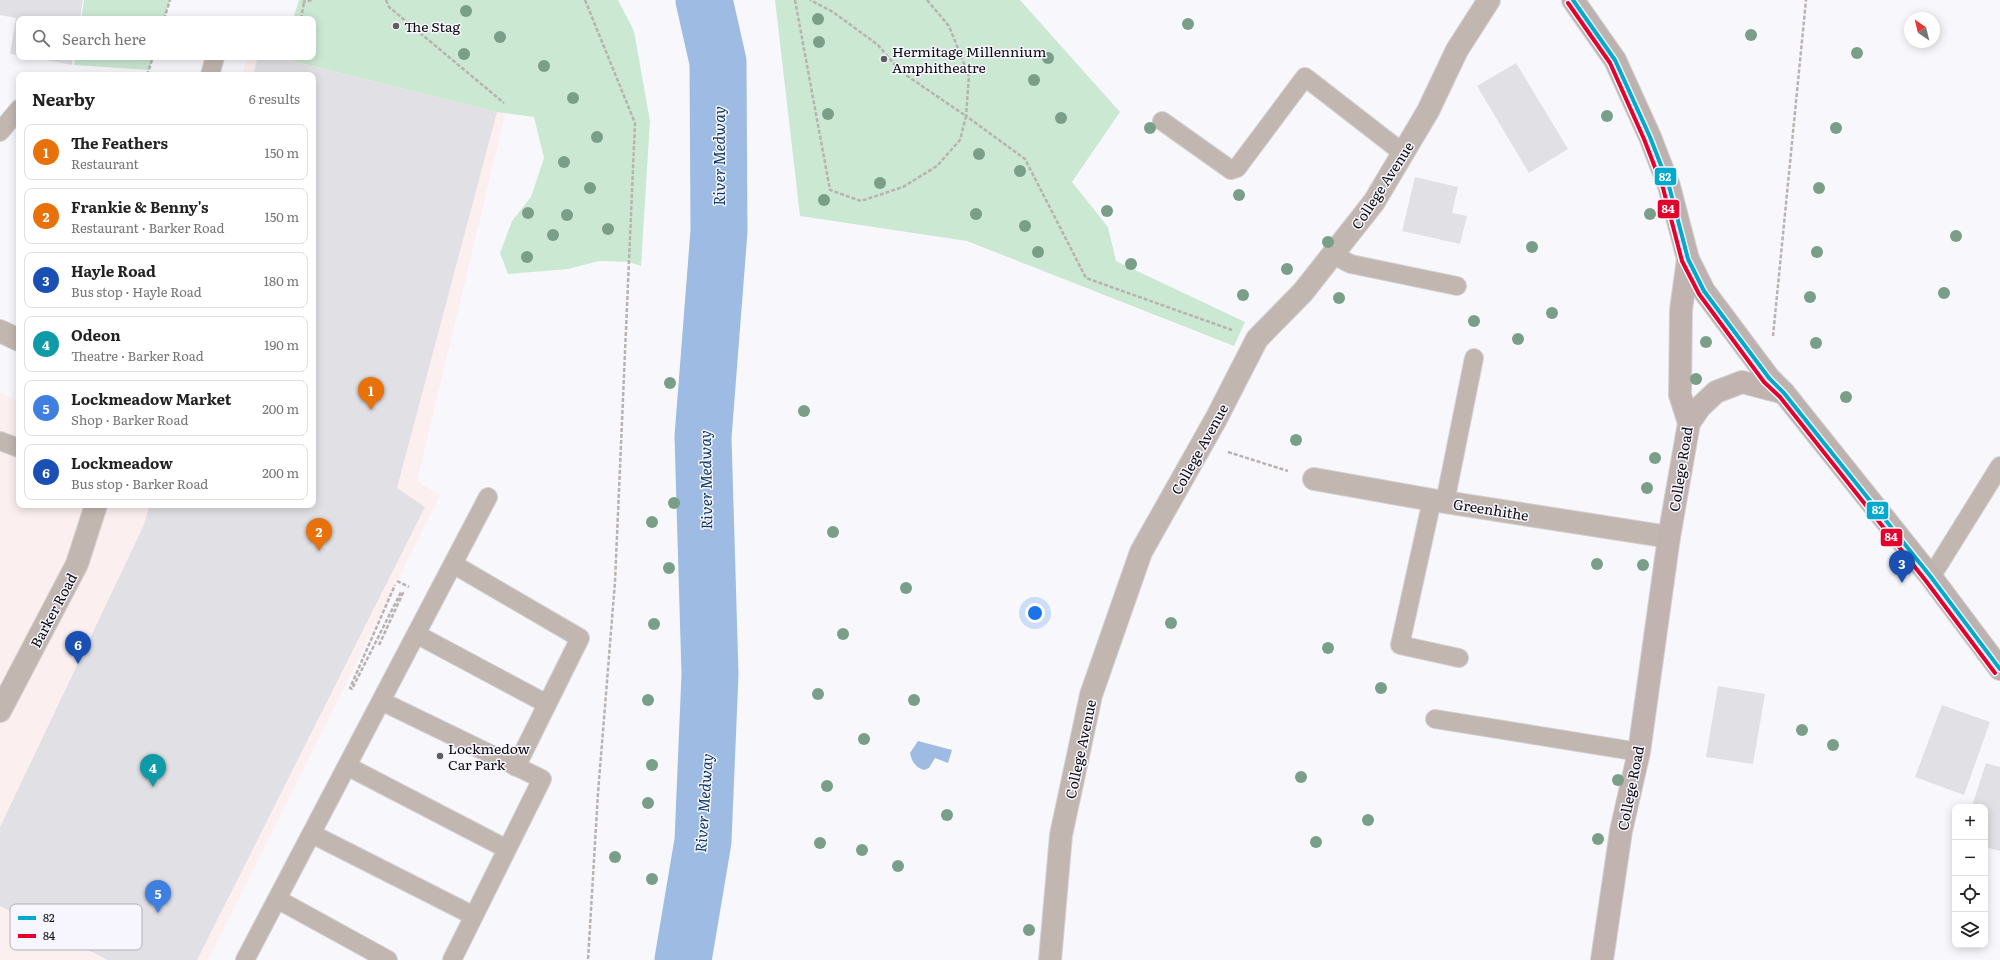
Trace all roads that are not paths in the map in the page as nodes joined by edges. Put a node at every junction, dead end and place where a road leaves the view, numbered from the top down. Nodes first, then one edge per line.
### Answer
1 (1488, 0) edge
2 (1573, 0) edge
3 (214, 60) edge
4 (211, 72) edge
5 (16, 112) edge
6 (1162, 121) dead end
7 (0, 132) edge
8 (1403, 153) junction
9 (1333, 255) junction
10 (1688, 259) junction
11 (1457, 286) dead end
12 (0, 331) edge
13 (16, 339) edge
14 (1474, 358) dead end
15 (1784, 393) junction
16 (1689, 423) junction
17 (0, 441) edge
18 (16, 447) edge
19 (2000, 466) edge
20 (1314, 479) road end
21 (488, 497) dead end
22 (1438, 501) junction
23 (95, 508) edge
24 (1669, 537) junction
25 (453, 564) junction
26 (1931, 577) junction
27 (416, 634) junction
28 (1459, 658) dead end
29 (2000, 669) edge
30 (381, 701) junction
31 (547, 704) junction
32 (0, 711) edge
33 (1435, 719) dead end
34 (1639, 752) junction
35 (347, 766) junction
36 (516, 766) junction
37 (312, 834) junction
38 (507, 849) junction
39 (277, 899) junction
40 (474, 916) junction
41 (245, 960) edge
42 (388, 960) edge
43 (452, 960) edge
44 (1050, 960) edge
45 (1602, 960) edge

1 - 8 street, College Avenue
2 - 10 highway, College Road
3 - 4 lane
5 - 7 lane
6 - 8 lane
8 - 9 street, College Avenue
9 - 11 lane
9 - 44 street, College Avenue
10 - 15 highway
10 - 16 main road, College Road
12 - 13 street
14 - 22 lane
15 - 16 main road
15 - 26 highway
16 - 24 main road, College Road
17 - 18 lane
19 - 26 lane
20 - 22 street, Greenhithe
21 - 25 lane
22 - 24 street, Greenhithe
22 - 28 lane
23 - 32 street, Barker Road
24 - 34 main road, College Road
25 - 27 lane
25 - 31 lane
26 - 29 highway
27 - 30 lane
27 - 31 lane
30 - 35 lane
30 - 36 lane
31 - 36 lane
33 - 34 lane
34 - 45 main road, College Road
35 - 37 lane
35 - 38 lane
36 - 38 lane
37 - 39 lane
37 - 40 lane
38 - 40 lane
39 - 41 lane
39 - 42 lane
40 - 43 lane

